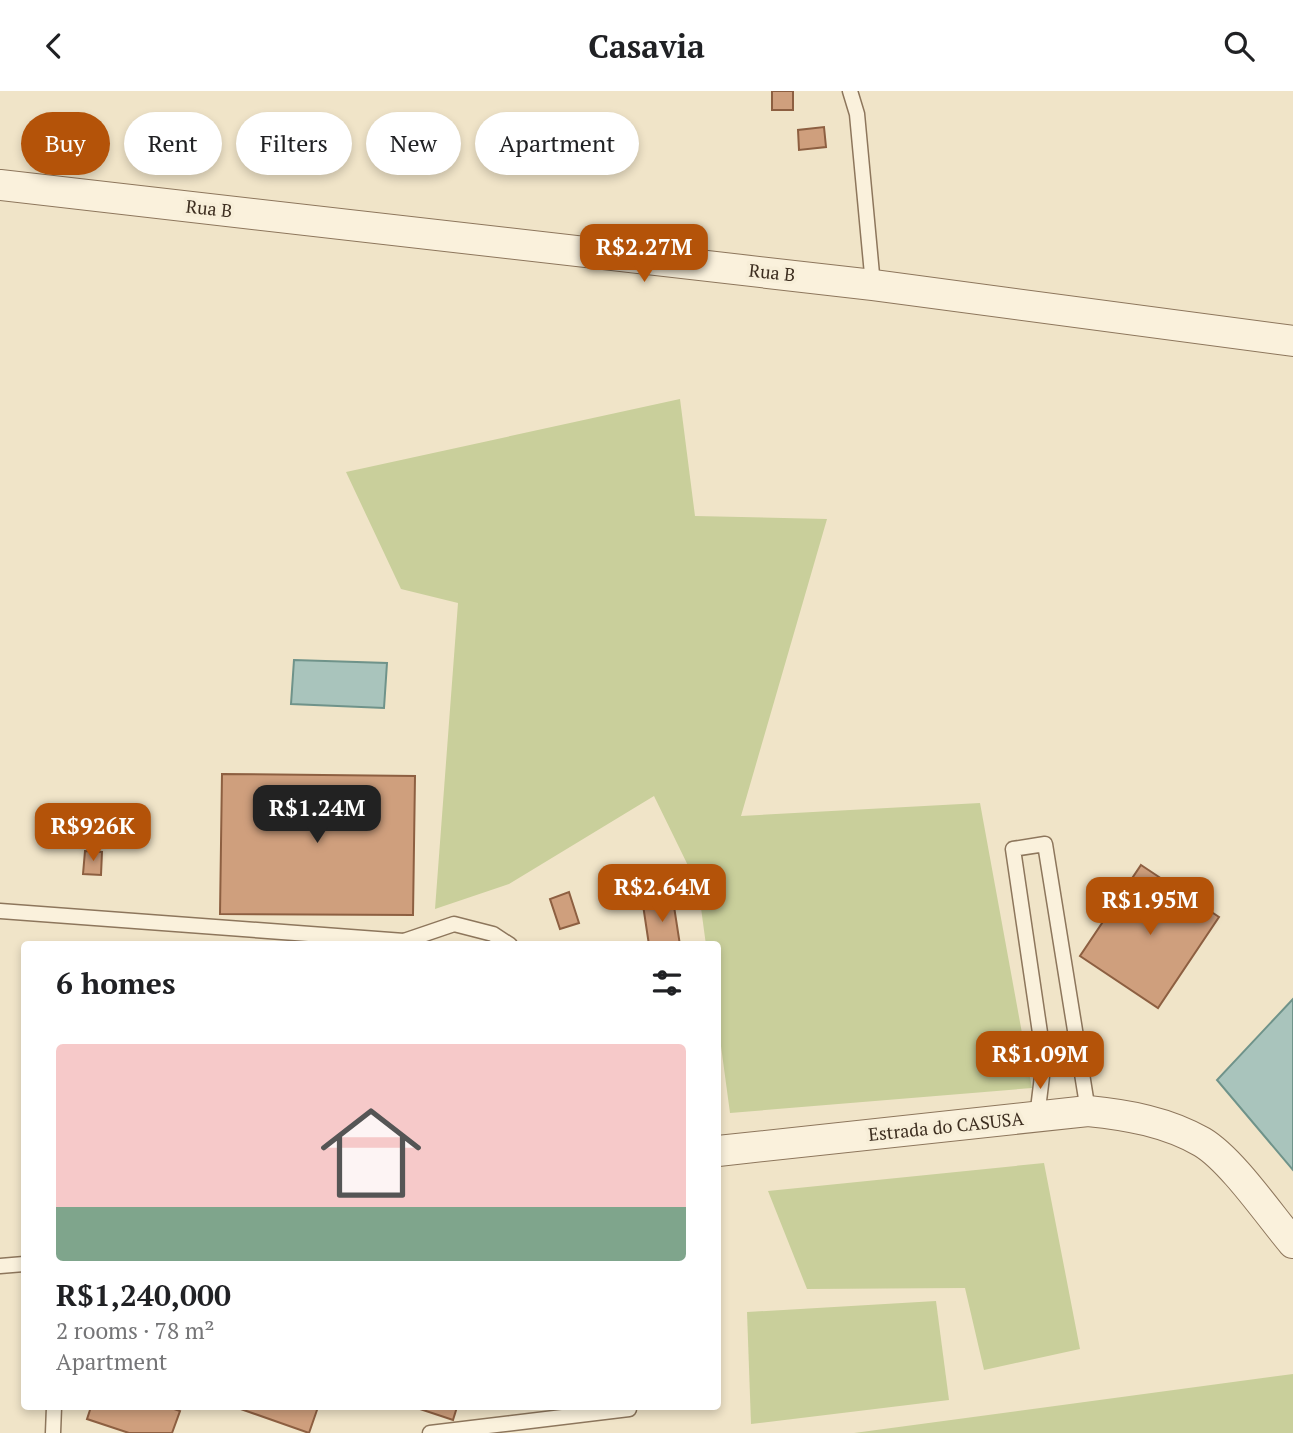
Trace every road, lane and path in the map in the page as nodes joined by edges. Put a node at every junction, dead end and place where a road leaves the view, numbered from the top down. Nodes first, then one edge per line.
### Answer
1 (850, 91) edge
2 (0, 185) edge
3 (873, 285) junction
4 (1293, 341) edge
5 (0, 911) edge
6 (381, 941) edge
7 (411, 941) edge
8 (504, 941) edge
9 (1079, 1055) junction
10 (1044, 1060) junction
11 (1088, 1111) junction
12 (1037, 1117) junction
13 (721, 1151) edge
14 (1293, 1244) edge
15 (21, 1264) edge
16 (0, 1266) edge
17 (54, 1410) edge
18 (621, 1410) edge
19 (53, 1433) edge
20 (430, 1433) edge

1 - 3 lane
2 - 3 street, Rua B
3 - 4 street, Rua B
5 - 6 lane
7 - 8 lane
9 - 10 lane
9 - 10 lane
9 - 11 lane
10 - 12 lane
11 - 12 street, Estrada do CASUSA
11 - 14 street, Estrada do CASUSA
12 - 13 street, Estrada do CASUSA
15 - 16 lane
17 - 19 lane
18 - 20 lane

